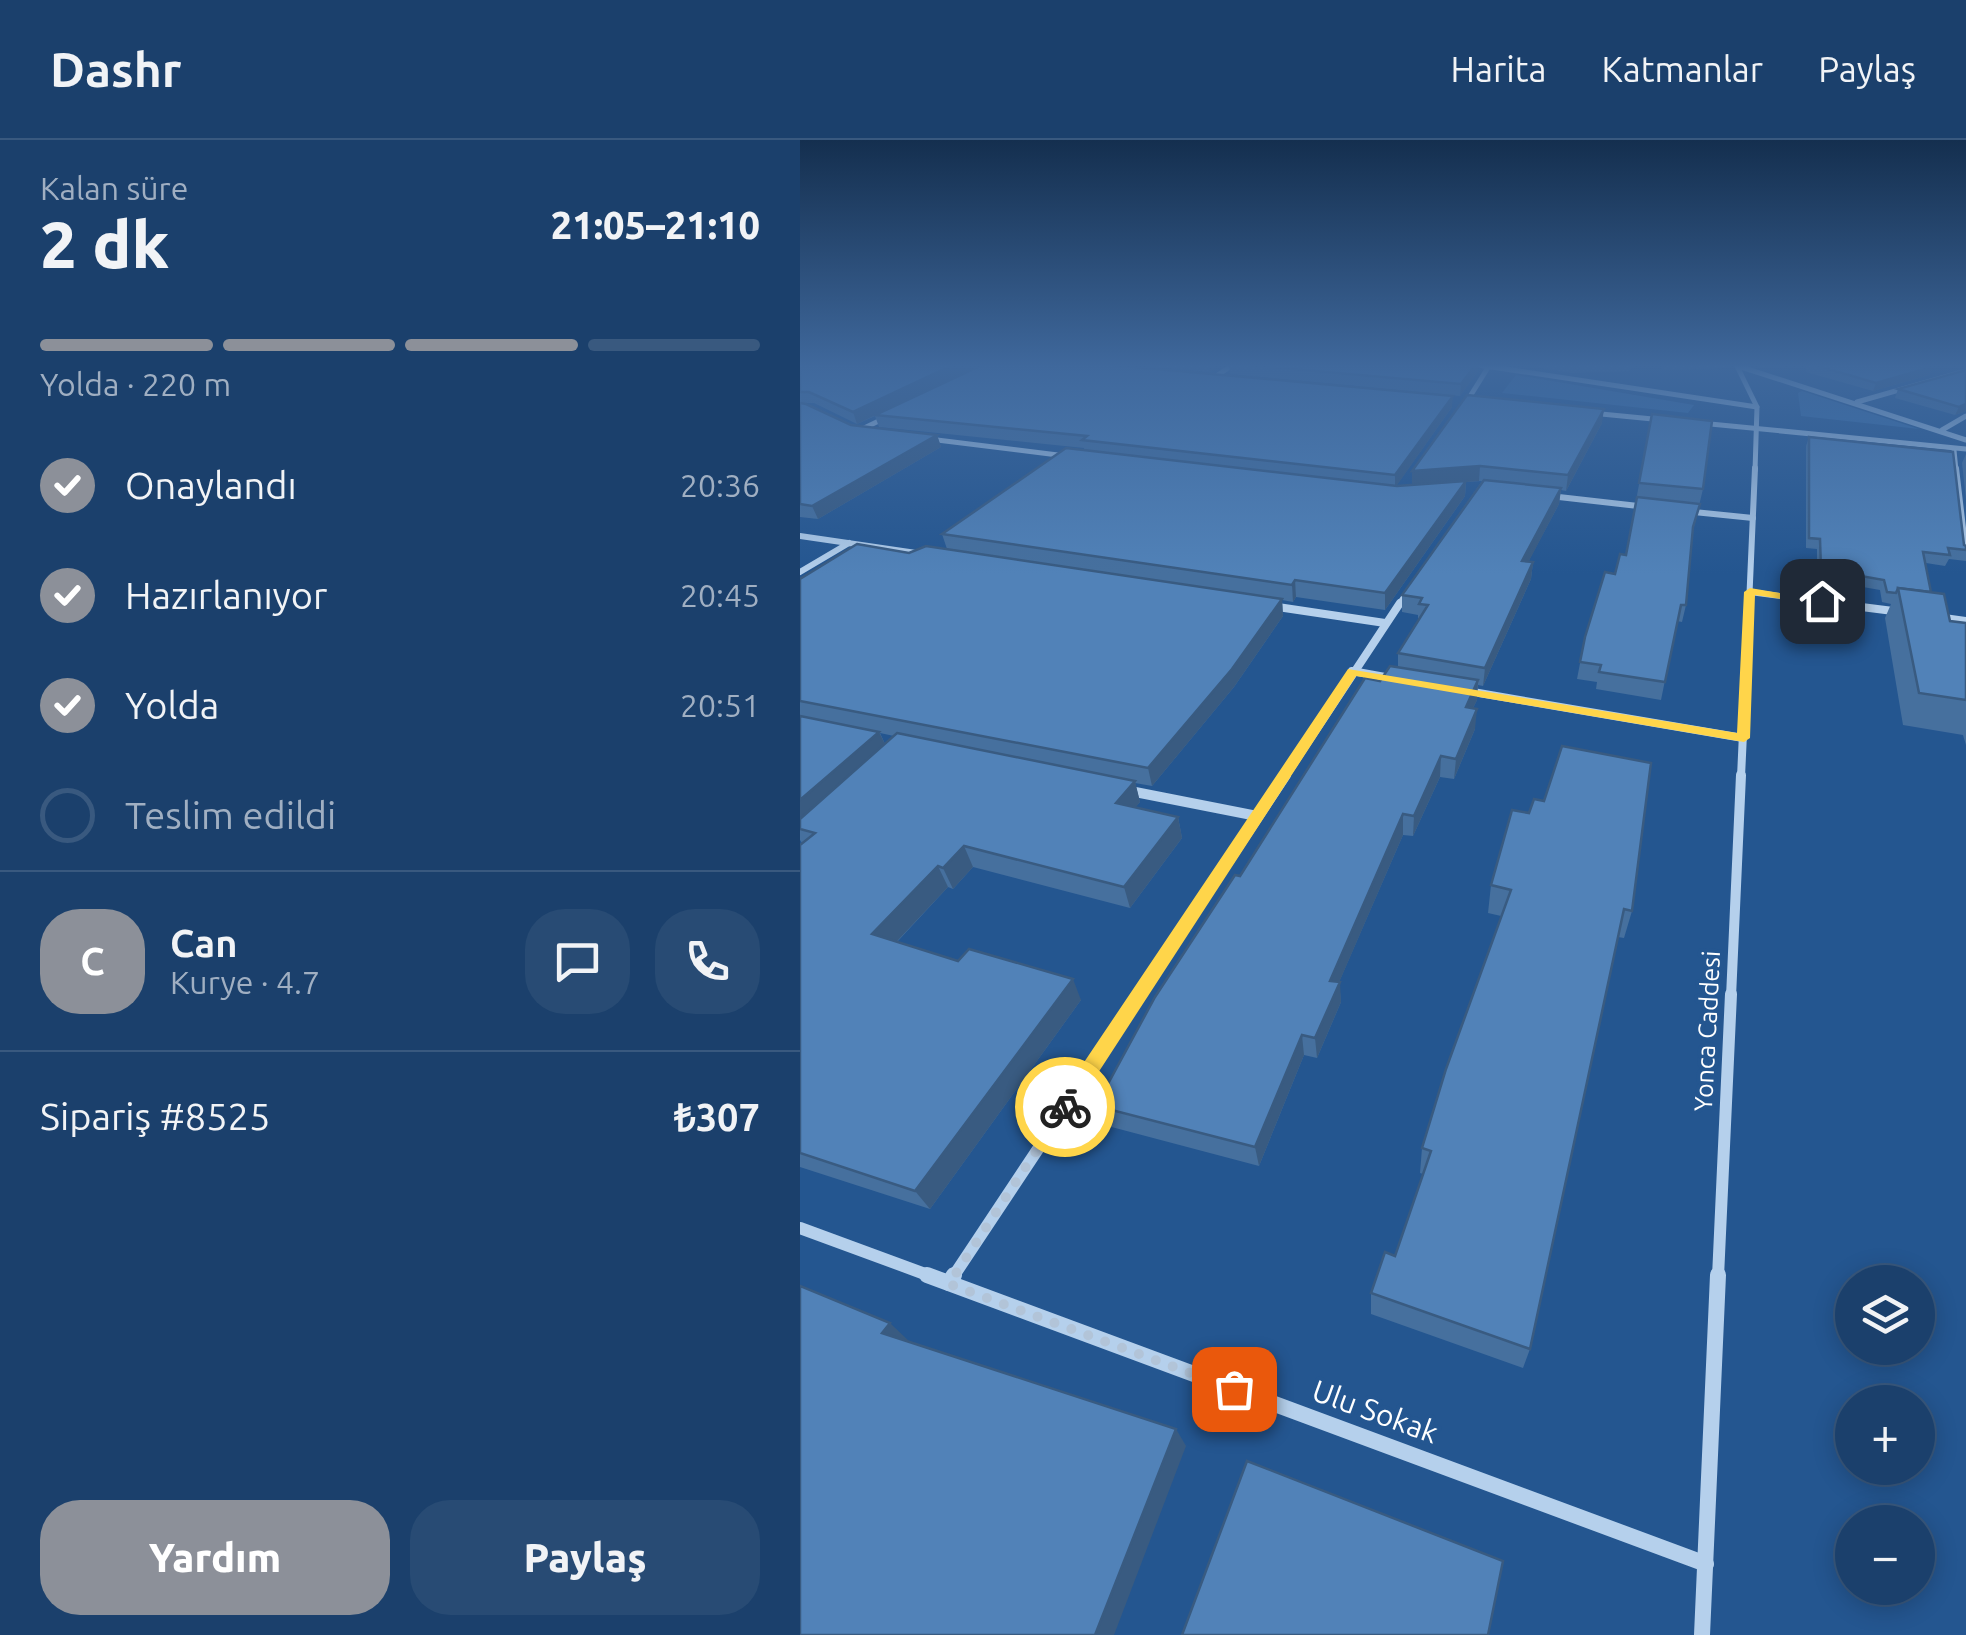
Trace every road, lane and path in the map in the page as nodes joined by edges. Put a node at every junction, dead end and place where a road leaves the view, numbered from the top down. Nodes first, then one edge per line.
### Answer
1 (1757, 434) edge
2 (1802, 434) edge
3 (913, 438) edge
4 (1966, 449) edge
5 (1954, 450) junction
6 (1084, 458) edge
7 (1537, 495) edge
8 (1655, 508) edge
9 (1674, 510) edge
10 (1753, 518) junction
11 (800, 536) edge
12 (849, 543) junction
13 (1966, 554) edge
14 (926, 555) edge
15 (800, 572) edge
16 (1416, 578) edge
17 (1750, 592) junction
18 (1251, 604) edge
19 (1907, 613) edge
20 (1927, 616) edge
21 (1966, 621) edge
22 (1385, 624) junction
23 (1352, 671) junction
24 (1409, 681) edge
25 (1447, 688) edge
26 (1744, 738) junction
27 (1120, 789) edge
28 (1257, 816) junction
29 (800, 1228) edge
30 (949, 1284) junction
31 (1706, 1564) junction
32 (1702, 1635) edge

1 - 10 street, Yonca Caddesi
2 - 5 street
3 - 6 street
4 - 5 street
5 - 13 street
7 - 8 street
9 - 10 street
10 - 17 street, Yonca Caddesi
11 - 12 street
12 - 14 street
12 - 15 street
16 - 22 street
17 - 19 street
17 - 26 street, Yonca Caddesi
18 - 22 street
20 - 21 street
22 - 23 street
23 - 24 street
23 - 28 street
25 - 26 street
26 - 31 street, Yonca Caddesi
27 - 28 street
28 - 30 street
29 - 30 street, Ulu Sokak
30 - 31 street, Ulu Sokak
31 - 32 street, Yonca Caddesi

